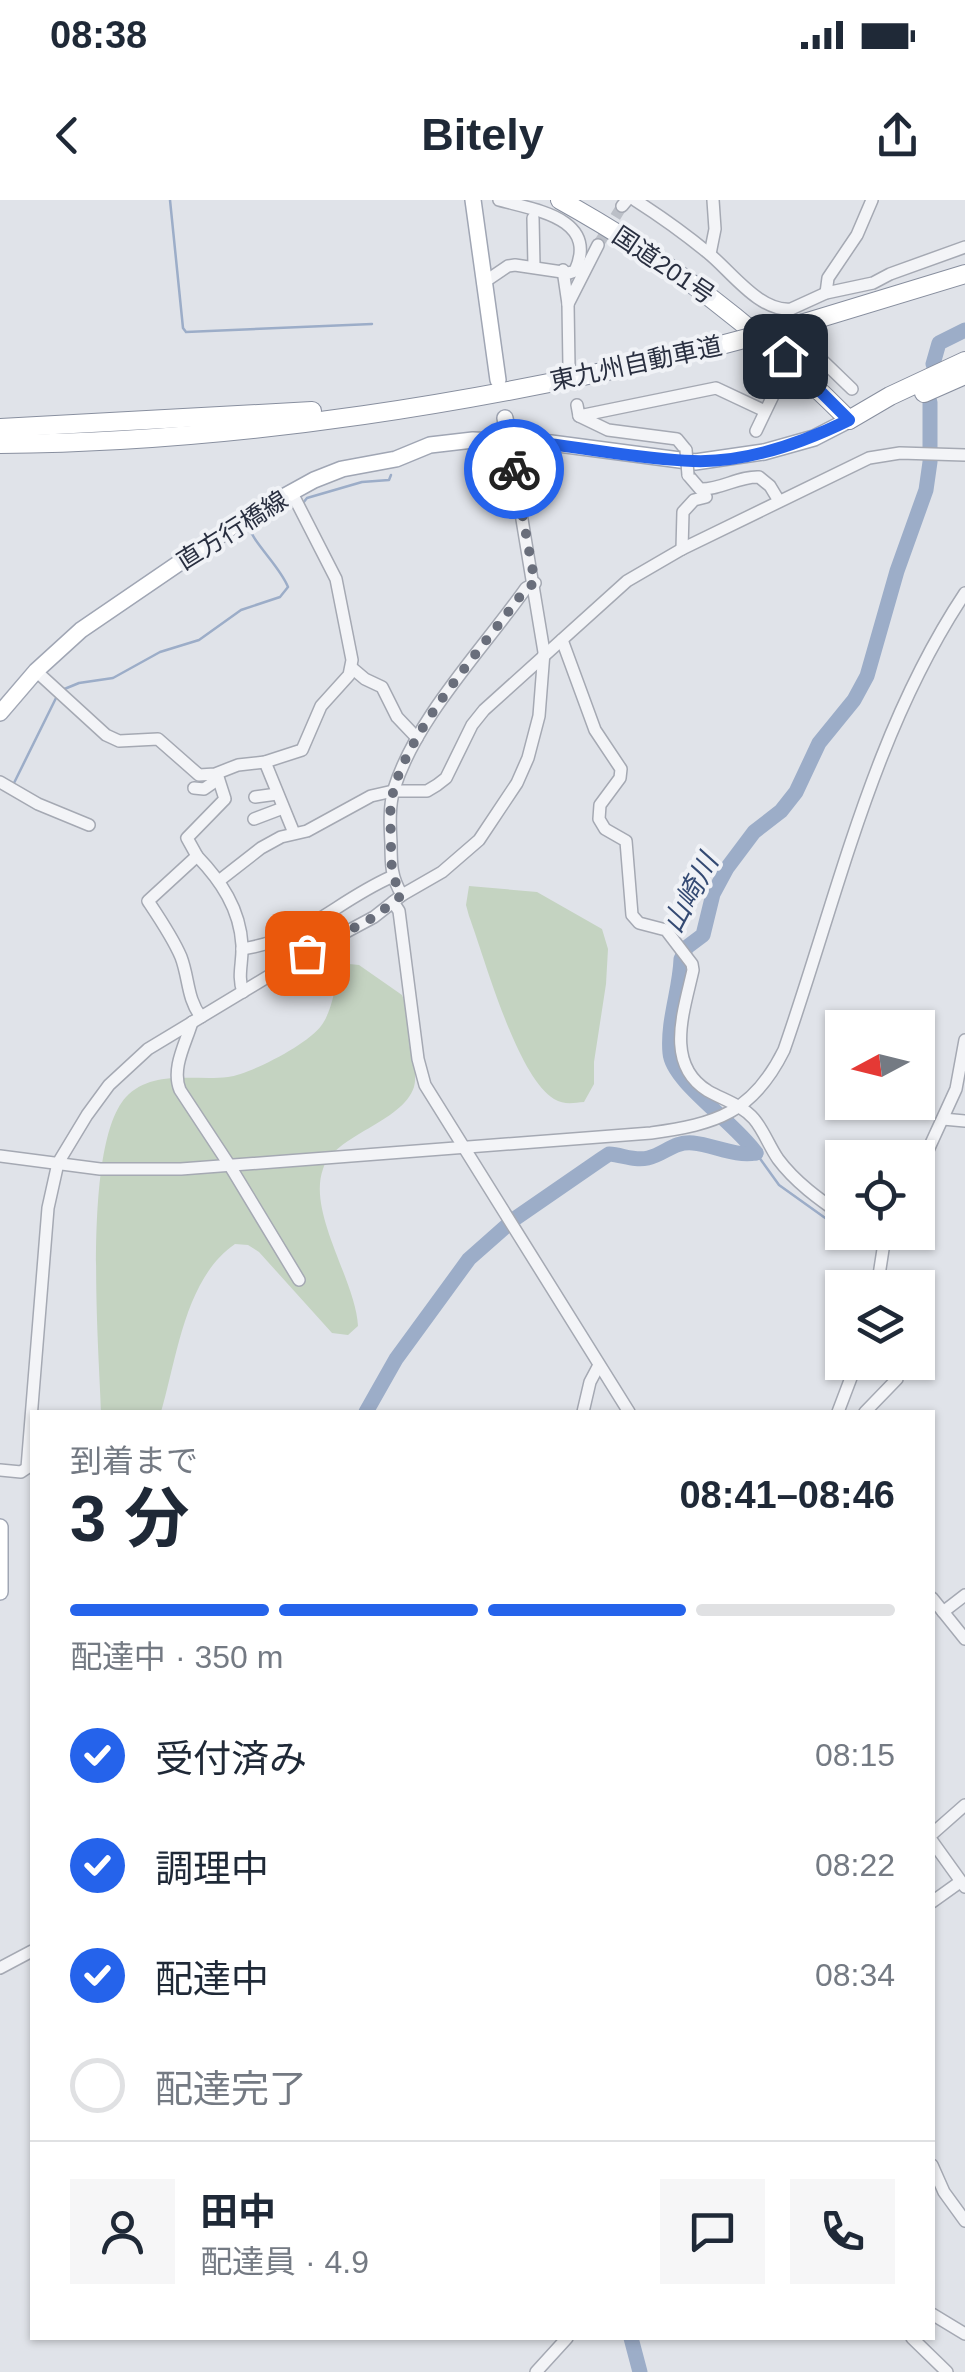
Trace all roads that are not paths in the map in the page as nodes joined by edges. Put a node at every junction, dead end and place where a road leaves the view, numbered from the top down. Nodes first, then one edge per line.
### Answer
1 (473, 200) edge
2 (499, 200) edge
3 (560, 200) edge
4 (636, 200) edge
5 (714, 200) edge
6 (872, 200) edge
7 (534, 218) dead end
8 (598, 245) tunnel mouth
9 (965, 247) edge
10 (710, 254) junction
11 (534, 266) junction
12 (562, 270) junction
13 (965, 274) edge
14 (483, 282) junction
15 (826, 294) junction
16 (568, 304) junction
17 (797, 316) junction
18 (965, 362) edge
19 (568, 367) dead end
20 (965, 375) edge
21 (498, 380) dead end
22 (780, 381) dead end
23 (852, 389) dead end
24 (477, 395) junction
25 (764, 411) junction
26 (505, 418) dead end
27 (849, 420) junction
28 (0, 428) edge
29 (756, 431) dead end
30 (509, 440) junction
31 (0, 444) edge
32 (965, 455) edge
33 (292, 492) junction
34 (706, 497) dead end
35 (779, 501) junction
36 (682, 549) junction
37 (535, 583) junction
38 (965, 593) edge
39 (562, 640) junction
40 (544, 658) junction
41 (352, 668) junction
42 (36, 672) junction
43 (0, 713) edge
44 (417, 738) junction
45 (265, 762) junction
46 (217, 777) junction
47 (0, 782) edge
48 (194, 788) dead end
49 (394, 791) junction
50 (277, 794) junction
51 (256, 797) dead end
52 (283, 808) junction
53 (254, 819) dead end
54 (89, 825) dead end
55 (294, 833) junction
56 (197, 856) junction
57 (392, 877) junction
58 (220, 880) junction
59 (398, 898) junction
60 (242, 948) junction
61 (242, 992) junction
62 (197, 1019) junction
63 (965, 1040) edge
64 (738, 1108) junction
65 (943, 1120) junction
66 (965, 1121) edge
67 (933, 1140) edge
68 (462, 1148) junction
69 (0, 1156) edge
70 (58, 1163) junction
71 (230, 1166) junction
72 (825, 1201) edge
73 (299, 1280) dead end
74 (599, 1365) junction
75 (851, 1380) edge
76 (896, 1380) edge
77 (31, 1410) edge
78 (583, 1410) edge
79 (628, 1410) edge
80 (839, 1410) edge
81 (867, 1410) edge
82 (30, 1428) edge
83 (0, 1470) edge
84 (0, 1527) edge
85 (0, 1592) edge
86 (965, 1595) edge
87 (935, 1602) edge
88 (943, 1612) junction
89 (965, 1639) edge
90 (965, 1805) edge
91 (935, 1835) edge
92 (935, 1842) edge
93 (963, 1884) edge
94 (935, 1900) edge
95 (30, 1952) edge
96 (0, 1968) edge
97 (935, 2172) edge
98 (965, 2220) edge
99 (935, 2316) edge
100 (965, 2334) edge
101 (564, 2340) edge
102 (914, 2340) edge
103 (536, 2372) edge
104 (948, 2372) edge

1 - 14 main road
2 - 12 street
3 - 27 highway, 国道201号
4 - 10 street
5 - 10 street
6 - 15 street
7 - 11 street
8 - 16 street
9 - 15 street
10 - 17 street
11 - 12 street
11 - 14 street
12 - 16 street
13 - 17 highway, 東九州自動車道
14 - 21 main road
15 - 17 street
16 - 19 street
17 - 23 street
17 - 24 highway, 東九州自動車道, bridge
18 - 27 highway
20 - 27 highway
22 - 25 street
24 - 28 highway, 東九州自動車道
24 - 31 highway, 東九州自動車道
25 - 29 street
25 - 35 street, bridge
26 - 30 main road
27 - 30 main road, 直方行橋線
30 - 33 main road, 直方行橋線
30 - 37 street
32 - 35 street
33 - 41 street
33 - 42 main road, 直方行橋線
34 - 36 street
35 - 36 street
36 - 39 street
37 - 40 street
37 - 44 street
38 - 64 street
39 - 40 street
39 - 64 street
40 - 49 street
40 - 59 street
41 - 44 street
41 - 45 street
42 - 43 main road, 直方行橋線
42 - 46 street
44 - 49 street
45 - 46 street
45 - 50 street
46 - 48 street
46 - 56 street
47 - 54 street
49 - 55 street
49 - 57 street
50 - 51 street
50 - 52 street
52 - 53 street
52 - 55 street
55 - 58 street
56 - 58 street
56 - 62 street
57 - 59 street
57 - 60 street
58 - 60 street
59 - 61 street
59 - 68 street
60 - 61 street
61 - 62 street
62 - 70 street
62 - 71 street
63 - 65 street
64 - 68 street
64 - 72 street
65 - 66 street
65 - 67 street
68 - 71 street
68 - 74 street
69 - 70 street
70 - 71 street
70 - 77 street
71 - 73 street
74 - 78 street
74 - 79 street
75 - 80 street
76 - 81 street
82 - 83 street
84 - 85 main road
86 - 88 street
87 - 88 street
88 - 89 street
90 - 91 street
92 - 93 street
93 - 94 street
95 - 96 street
97 - 98 street
99 - 100 street
101 - 103 street
102 - 104 street

